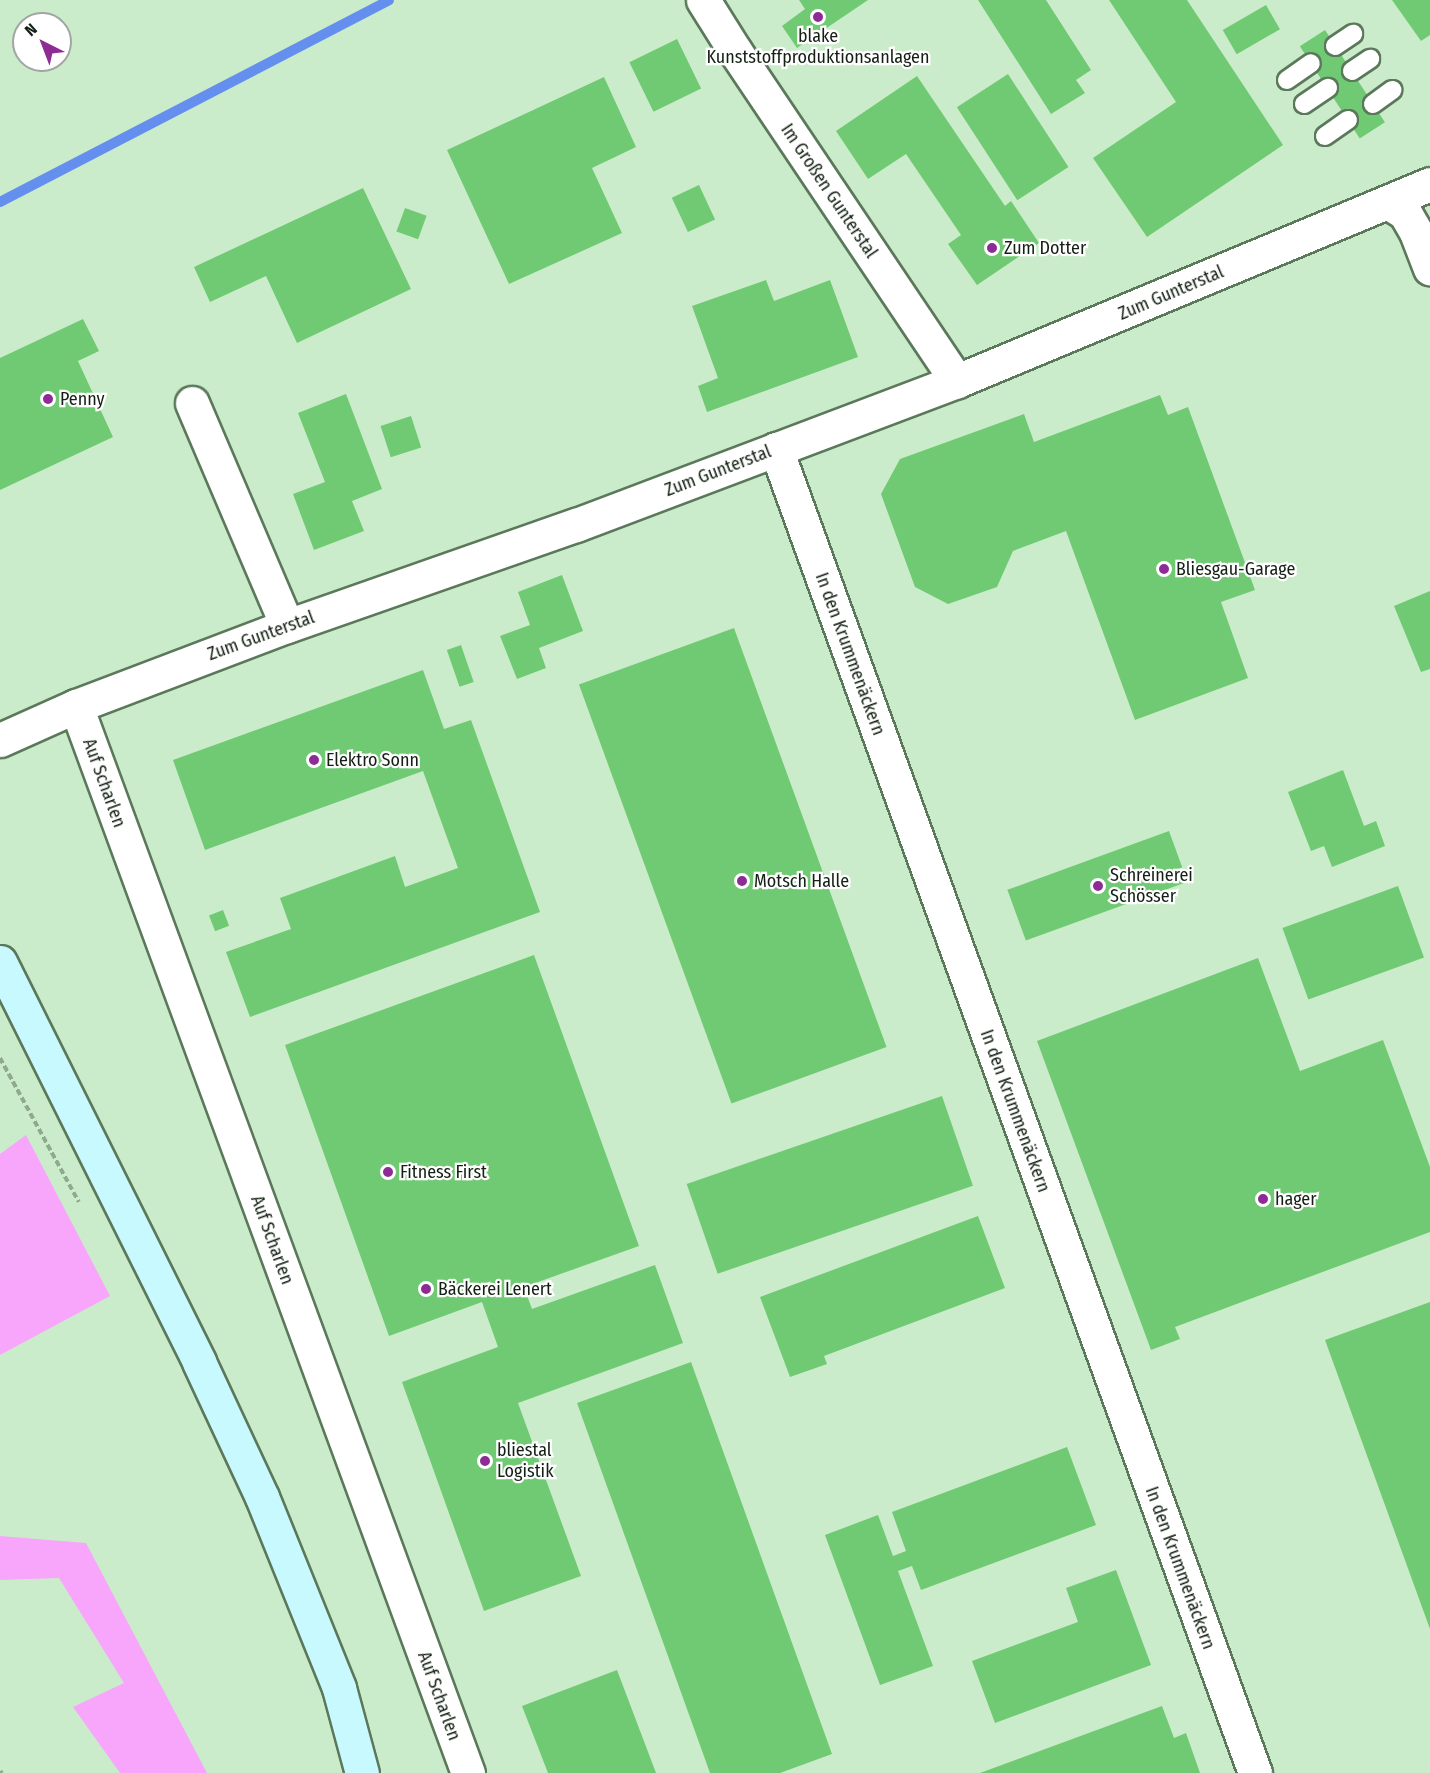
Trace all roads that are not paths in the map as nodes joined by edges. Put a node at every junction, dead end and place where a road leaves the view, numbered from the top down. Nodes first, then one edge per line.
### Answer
1 (703, 0) edge
2 (1353, 34) dead end
3 (1335, 46) dead end
4 (1370, 59) dead end
5 (1311, 63) dead end
6 (1352, 71) dead end
7 (1287, 80) dead end
8 (1328, 88) dead end
9 (1392, 90) dead end
10 (1304, 104) dead end
11 (1373, 104) dead end
12 (1348, 120) dead end
13 (1325, 136) dead end
14 (1430, 184) edge
15 (1389, 203) junction
16 (1430, 268) edge
17 (957, 381) junction
18 (192, 404) dead end
19 (776, 449) junction
20 (287, 626) junction
21 (76, 706) junction
22 (0, 740) edge
23 (0, 962) edge
24 (362, 1773) edge
25 (468, 1773) edge
26 (1255, 1773) edge

1 - 17 street, Im Großen Gunterstal
2 - 3 lane
4 - 6 lane
5 - 7 lane
8 - 10 lane
9 - 11 lane
12 - 13 lane
14 - 15 street, Zum Gunterstal
15 - 16 street
15 - 17 street, Zum Gunterstal
17 - 19 street, Zum Gunterstal
18 - 20 street
19 - 20 street, Zum Gunterstal
19 - 26 street, In den Krummenäckern
20 - 21 street, Zum Gunterstal
21 - 22 street, Zum Gunterstal
21 - 25 street, Auf Scharlen
23 - 24 main road

